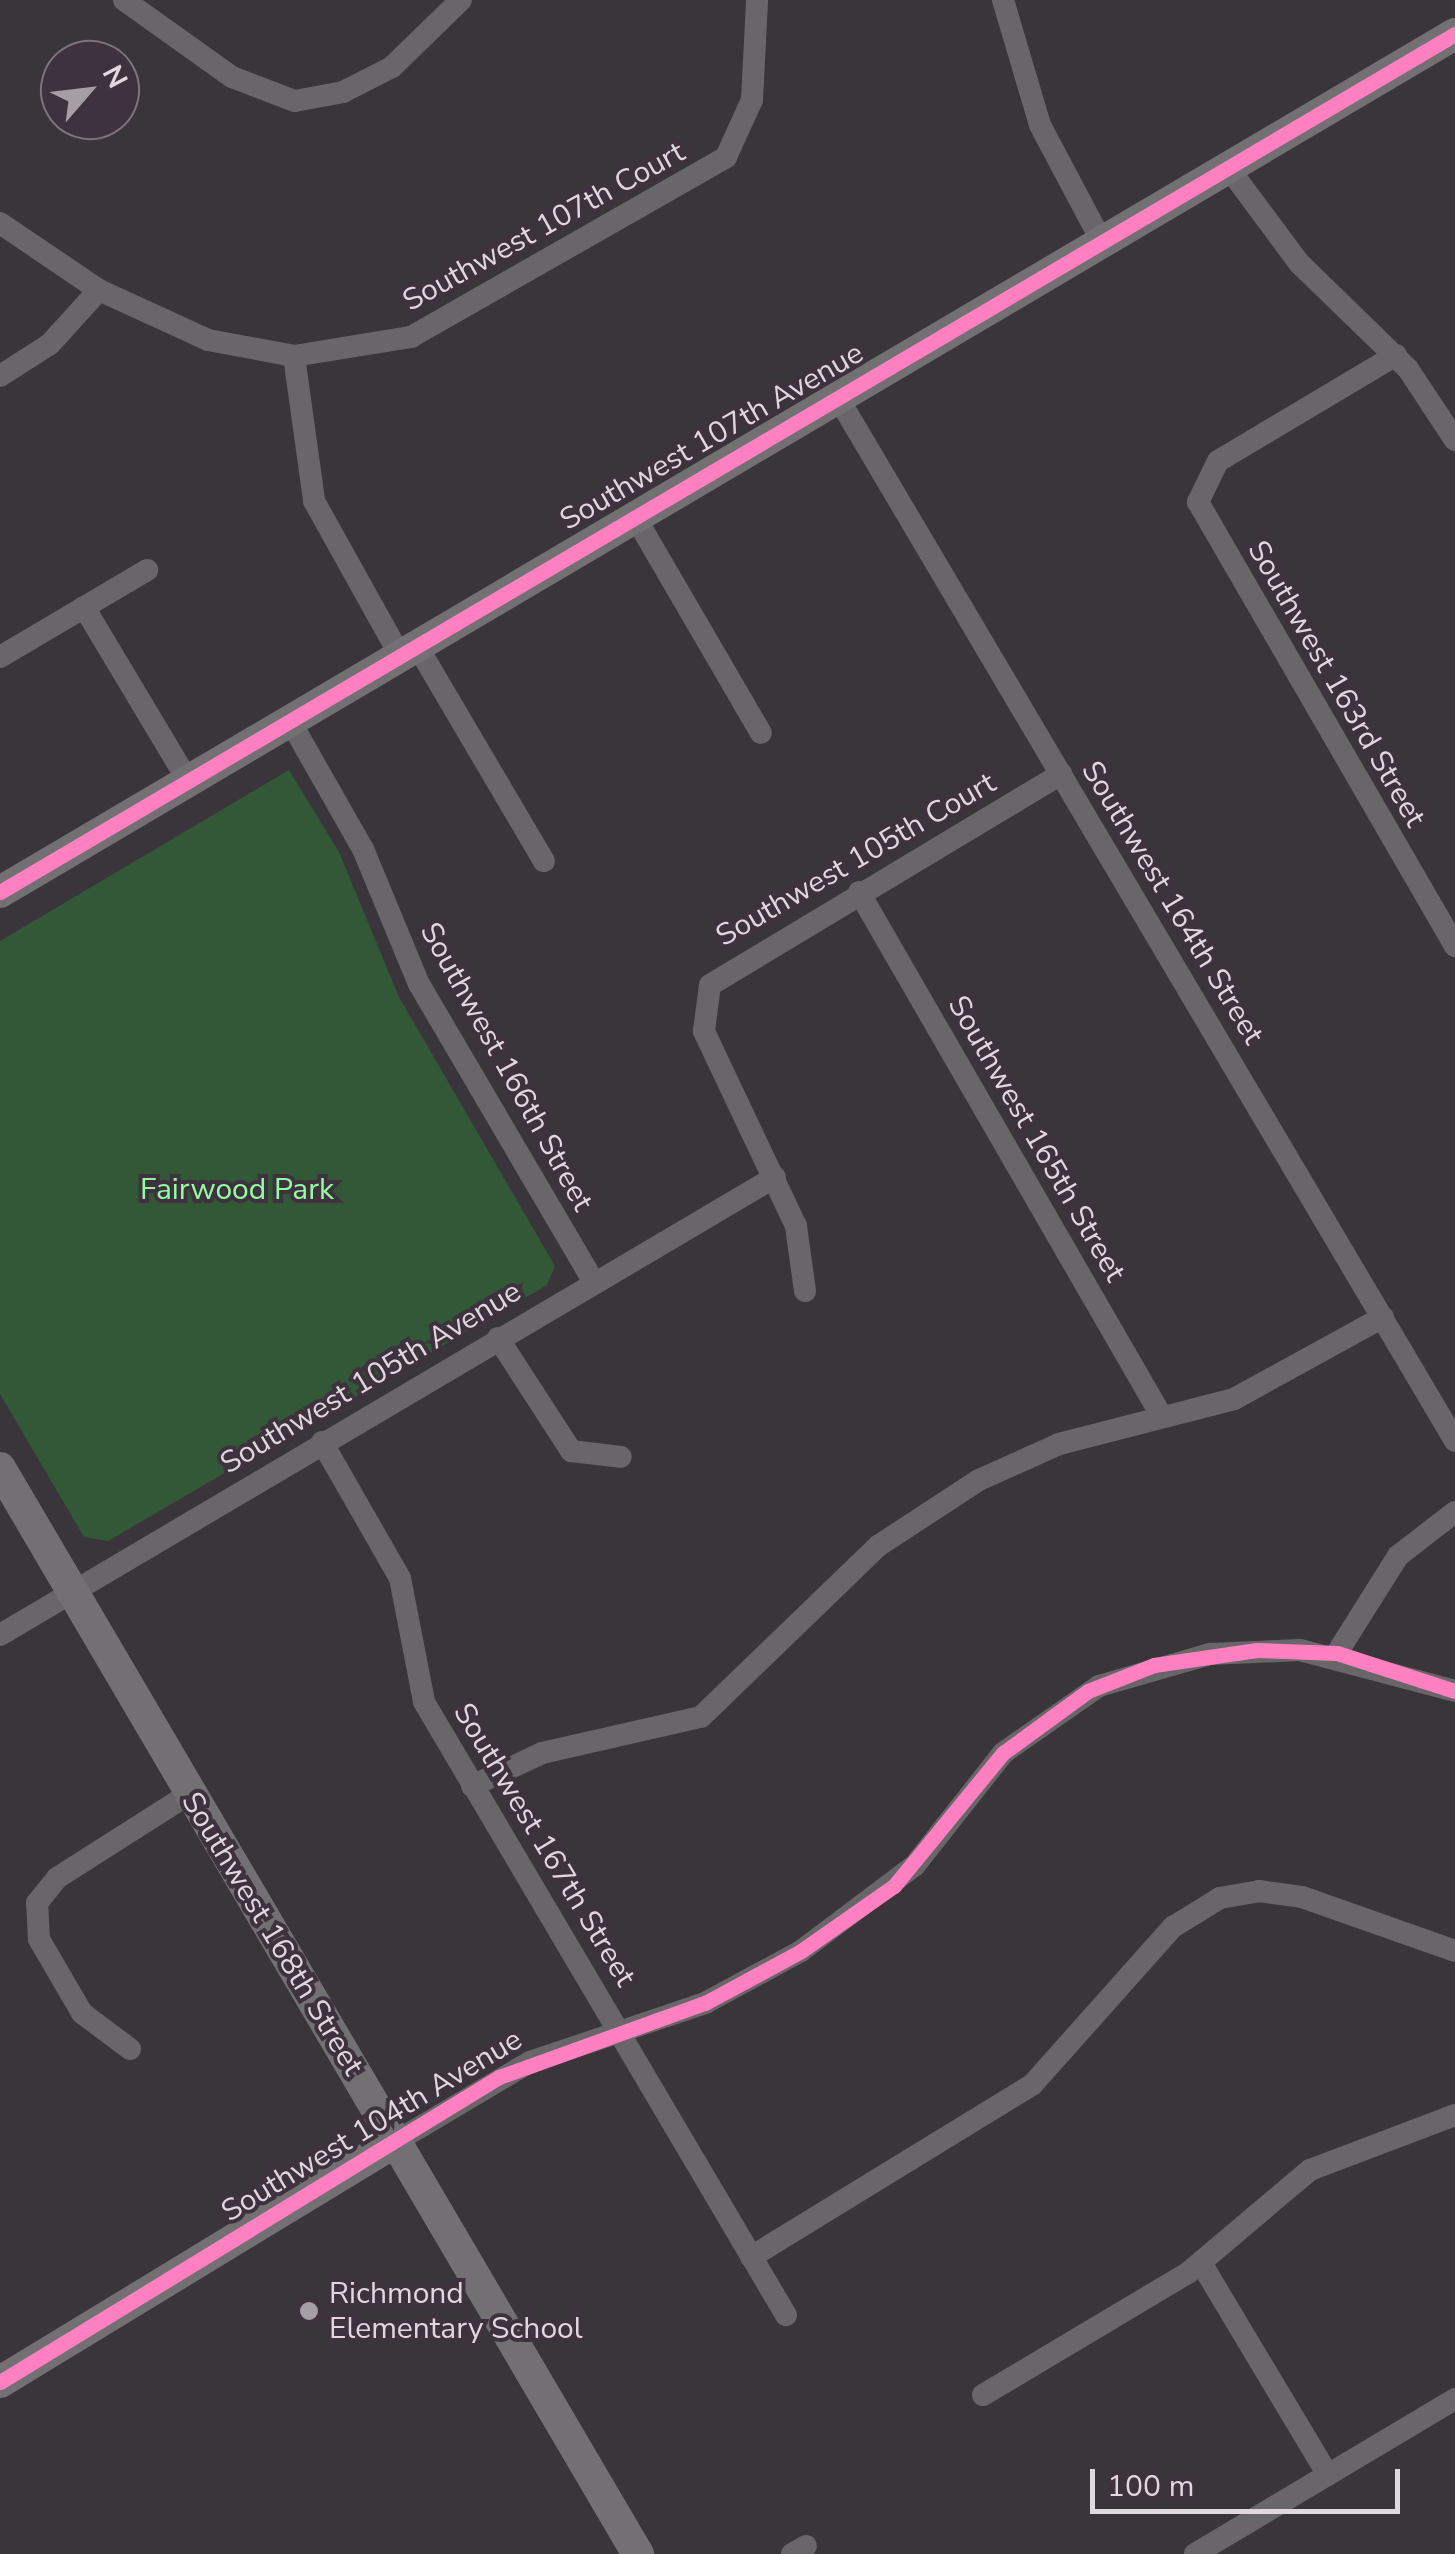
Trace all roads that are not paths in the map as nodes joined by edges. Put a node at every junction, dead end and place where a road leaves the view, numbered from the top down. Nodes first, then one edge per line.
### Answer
1 (124, 0) edge
2 (461, 0) edge
3 (757, 0) edge
4 (1003, 0) edge
5 (1455, 34) edge
6 (1228, 166) junction
7 (0, 223) edge
8 (1101, 240) junction
9 (99, 290) junction
10 (1396, 355) junction
11 (294, 356) junction
12 (0, 376) edge
13 (837, 396) junction
14 (1455, 440) edge
15 (634, 515) junction
16 (146, 570) dead end
17 (84, 608) junction
18 (407, 649) junction
19 (0, 657) edge
20 (289, 719) junction
21 (761, 733) dead end
22 (1061, 774) junction
23 (188, 781) junction
24 (544, 861) dead end
25 (0, 892) edge
26 (859, 892) junction
27 (1455, 946) edge
28 (775, 1177) junction
29 (594, 1282) junction
30 (804, 1291) dead end
31 (1383, 1317) junction
32 (498, 1338) junction
33 (1162, 1417) junction
34 (1455, 1440) edge
35 (322, 1442) junction
36 (622, 1457) dead end
37 (0, 1468) edge
38 (1455, 1512) edge
39 (72, 1590) junction
40 (0, 1635) edge
41 (1337, 1653) junction
42 (1455, 1691) edge
43 (472, 1786) junction
44 (189, 1794) junction
45 (1455, 1951) edge
46 (620, 2030) junction
47 (130, 2049) dead end
48 (1455, 2116) edge
49 (395, 2142) junction
50 (751, 2257) junction
51 (1201, 2264) junction
52 (786, 2315) dead end
53 (0, 2382) edge
54 (983, 2395) dead end
55 (1455, 2400) edge
56 (1328, 2475) junction
57 (638, 2554) edge
58 (1195, 2554) edge

1 - 2 street
3 - 11 street, Southwest 107th Court
4 - 8 street
5 - 6 street, Southwest 107th Avenue
6 - 8 street, Southwest 107th Avenue
6 - 10 street
7 - 9 street, Southwest 107th Court
8 - 13 street, Southwest 107th Avenue
9 - 11 street, Southwest 107th Court
9 - 12 street
10 - 14 street
10 - 27 street, Southwest 163rd Street
11 - 18 street
13 - 15 street, Southwest 107th Avenue
13 - 22 street, Southwest 164th Street
15 - 18 street, Southwest 107th Avenue
15 - 21 street
16 - 17 street
17 - 19 street
17 - 23 street
18 - 20 street, Southwest 107th Avenue
18 - 24 street
20 - 23 street, Southwest 107th Avenue
20 - 29 street, Southwest 166th Street
22 - 26 street, Southwest 105th Court
22 - 31 street, Southwest 164th Street
23 - 25 street, Southwest 107th Avenue
26 - 28 street, Southwest 105th Court
26 - 33 street, Southwest 165th Street
28 - 29 street, Southwest 105th Avenue
28 - 30 street
29 - 32 street, Southwest 105th Avenue
31 - 33 street
31 - 34 street, Southwest 164th Street
32 - 35 street, Southwest 105th Avenue
32 - 36 street
33 - 43 street
35 - 39 street, Southwest 105th Avenue
35 - 43 street, Southwest 167th Street
37 - 39 street, Southwest 168th Street
38 - 41 street
39 - 40 street, Southwest 105th Avenue
39 - 44 street, Southwest 168th Street
41 - 42 street
41 - 46 street, Southwest 104th Avenue
43 - 46 street, Southwest 167th Street
44 - 47 street
44 - 49 street, Southwest 168th Street
45 - 50 street
46 - 49 street, Southwest 104th Avenue
46 - 50 street, Southwest 167th Street
48 - 51 street
49 - 53 street, Southwest 104th Avenue
49 - 57 street, Southwest 168th Street
50 - 52 street, Southwest 167th Street
51 - 54 street
51 - 56 street
55 - 56 street
56 - 58 street

